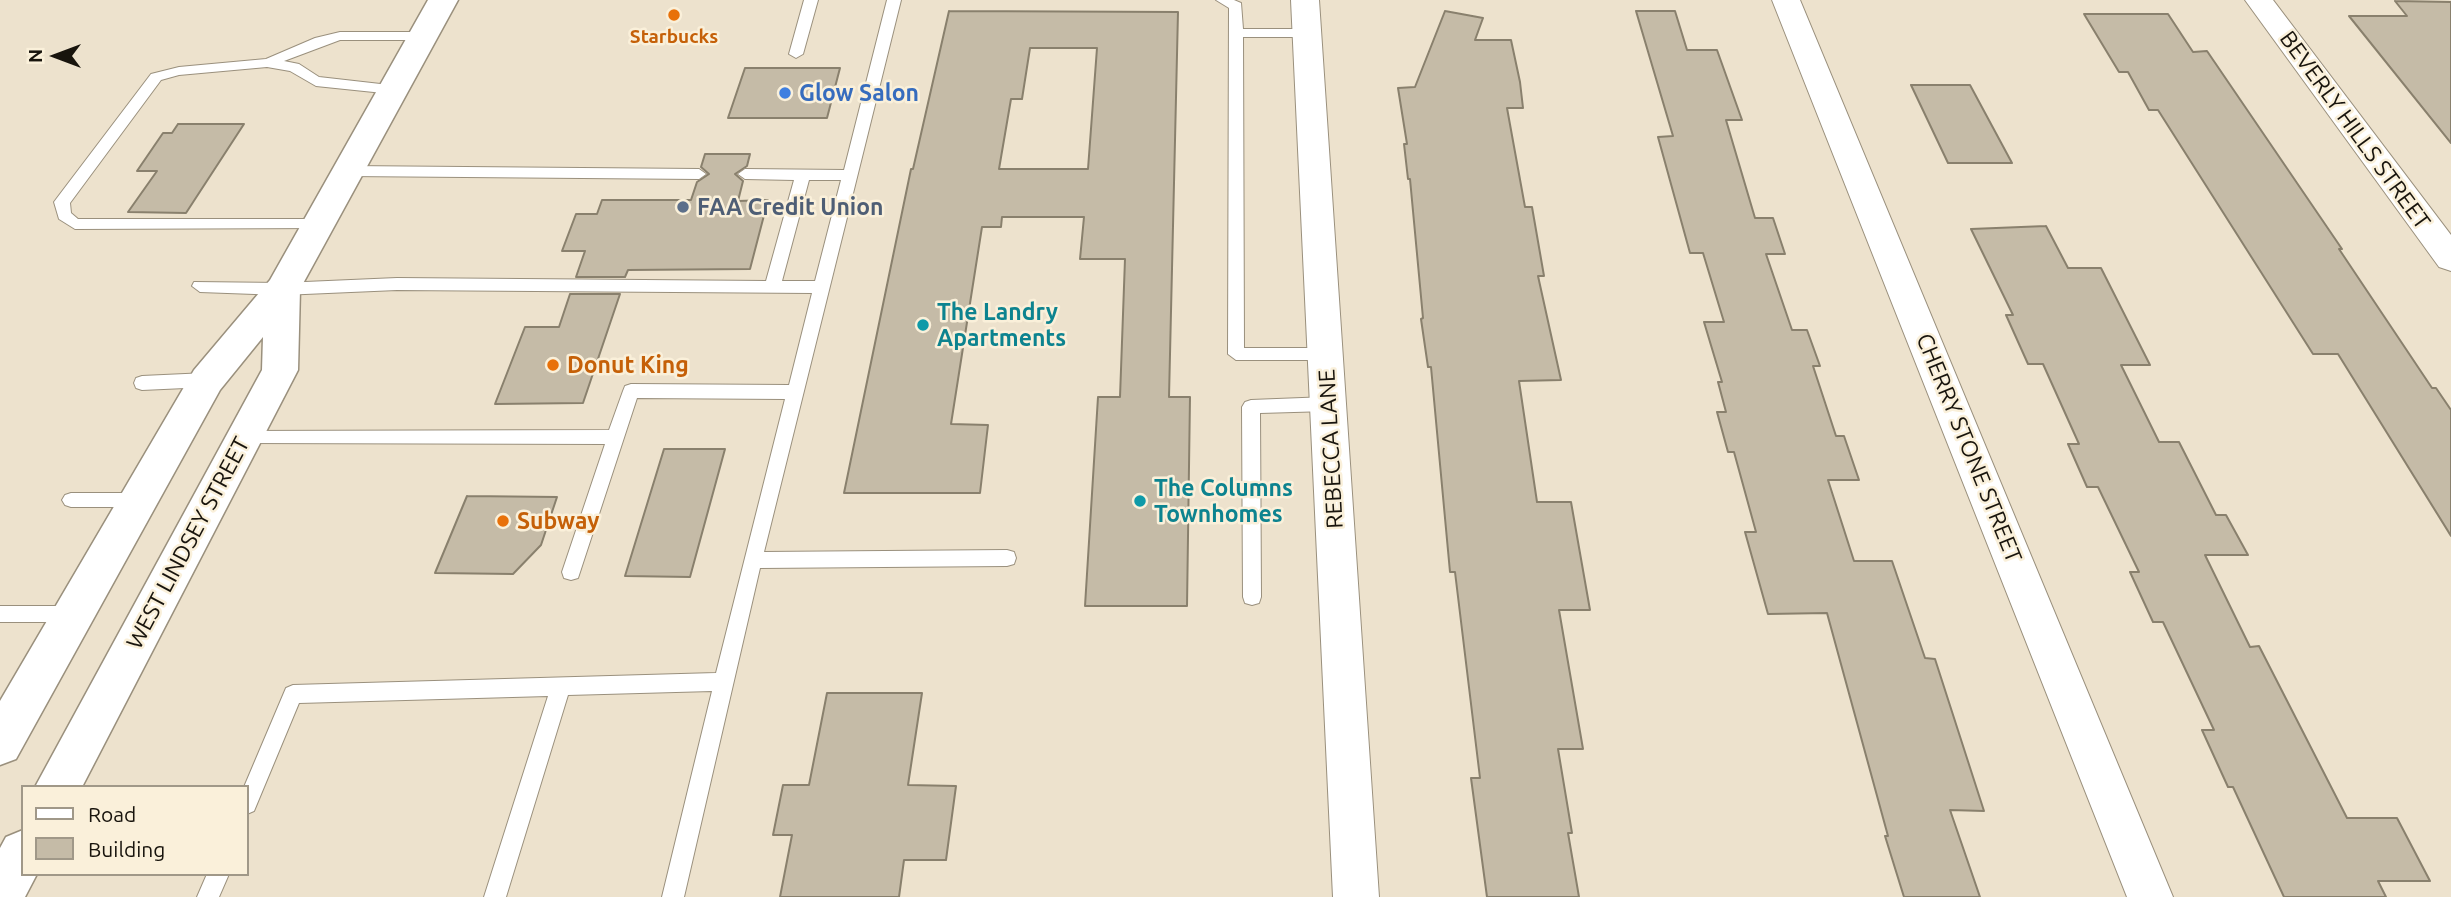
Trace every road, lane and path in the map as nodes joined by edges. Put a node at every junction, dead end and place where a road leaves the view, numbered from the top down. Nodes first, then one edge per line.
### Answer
1 (443, 0) edge
2 (811, 0) edge
3 (894, 0) edge
4 (1223, 0) edge
5 (1305, 0) edge
6 (1786, 0) edge
7 (2259, 0) edge
8 (1236, 33) junction
9 (1307, 33) junction
10 (424, 36) junction
11 (796, 54) dead end
12 (267, 63) junction
13 (393, 89) junction
14 (348, 171) junction
15 (699, 174) dead end
16 (745, 174) dead end
17 (803, 175) junction
18 (850, 175) junction
19 (319, 225) junction
20 (2451, 259) edge
21 (200, 286) dead end
22 (772, 287) junction
23 (823, 287) junction
24 (282, 289) junction
25 (1325, 354) junction
26 (208, 380) junction
27 (142, 383) dead end
28 (796, 392) junction
29 (1328, 404) junction
30 (245, 436) junction
31 (616, 437) junction
32 (71, 500) dead end
33 (138, 500) junction
34 (1007, 558) dead end
35 (753, 560) junction
36 (572, 572) dead end
37 (1252, 597) dead end
38 (0, 614) edge
39 (72, 614) junction
40 (724, 682) junction
41 (561, 687) junction
42 (0, 744) edge
43 (59, 785) edge
44 (248, 802) edge
45 (217, 876) edge
46 (208, 897) edge
47 (495, 897) edge
48 (673, 897) edge
49 (1356, 897) edge
50 (2150, 897) edge

1 - 10 street, WEST LINDSEY STREET
2 - 11 lane
3 - 18 lane
4 - 8 lane
5 - 9 street, REBECCA LANE
6 - 50 street, CHERRY STONE STREET
7 - 20 street, BEVERLY HILLS STREET
8 - 9 lane
8 - 25 lane
9 - 25 street, REBECCA LANE
10 - 12 lane
10 - 13 street, WEST LINDSEY STREET
12 - 13 lane
12 - 19 lane
13 - 14 street, WEST LINDSEY STREET
14 - 15 lane
14 - 19 street, WEST LINDSEY STREET
16 - 17 lane
17 - 18 lane
17 - 22 lane
18 - 23 lane
19 - 24 street, WEST LINDSEY STREET
21 - 24 lane
22 - 23 lane
22 - 24 lane
23 - 28 lane
24 - 26 street, WEST LINDSEY STREET
24 - 30 street, WEST LINDSEY STREET
25 - 29 street, REBECCA LANE
26 - 27 lane
26 - 33 street, WEST LINDSEY STREET
28 - 31 lane
28 - 35 lane
29 - 37 lane
29 - 49 street, REBECCA LANE
30 - 31 lane
30 - 43 street, WEST LINDSEY STREET
31 - 36 lane
32 - 33 lane
33 - 39 street, WEST LINDSEY STREET
34 - 35 lane
35 - 40 lane
38 - 39 lane
39 - 42 street, WEST LINDSEY STREET
40 - 41 lane
40 - 48 lane
41 - 44 lane
41 - 47 lane
45 - 46 lane

